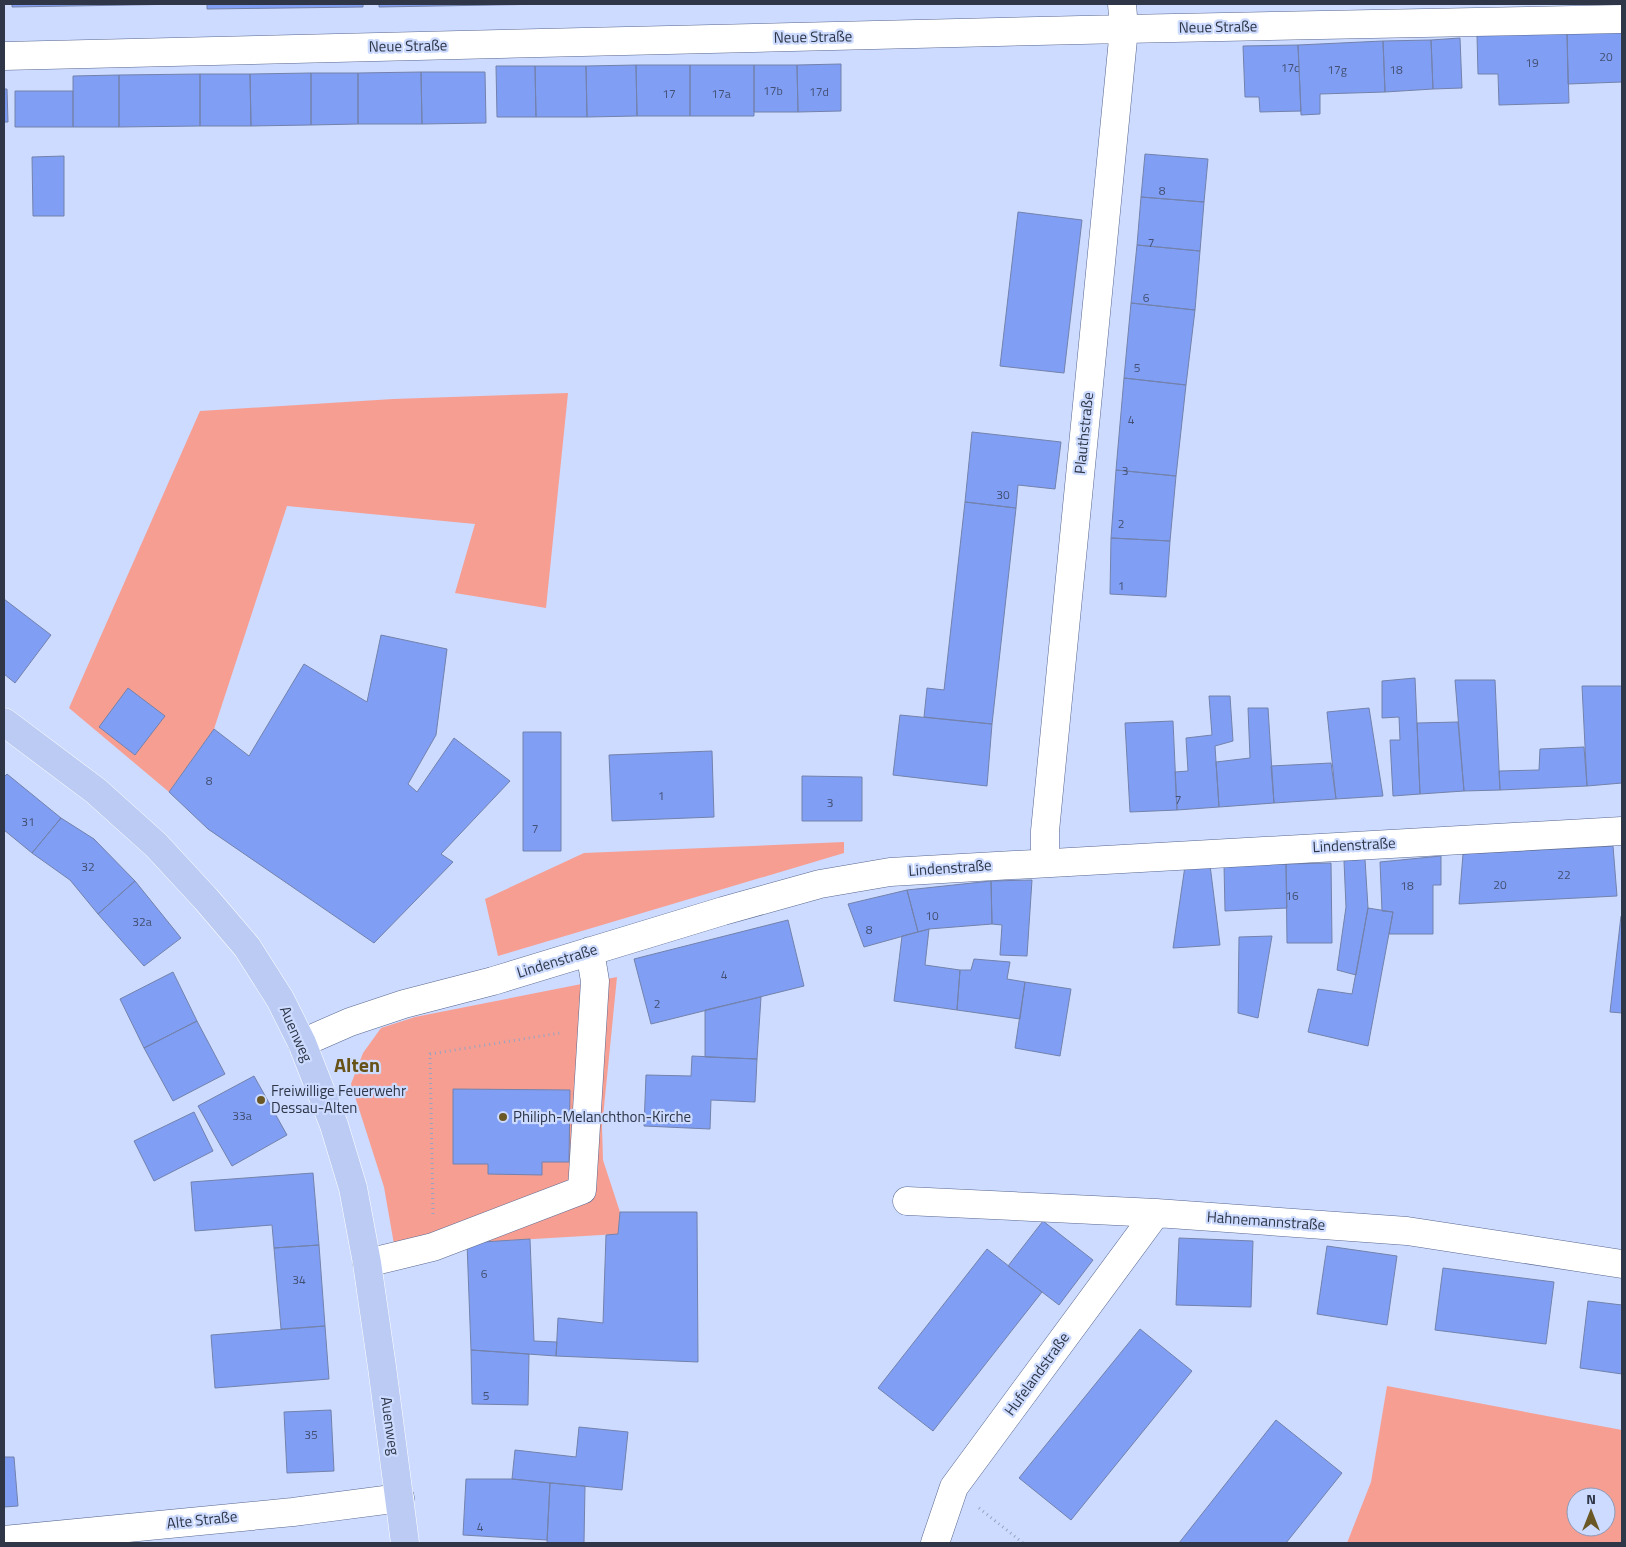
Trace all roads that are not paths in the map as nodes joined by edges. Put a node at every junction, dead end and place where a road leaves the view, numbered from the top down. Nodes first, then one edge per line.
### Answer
1 (1123, 16) edge
2 (1622, 19) edge
3 (4, 56) edge
4 (4, 722) edge
5 (1622, 831) edge
6 (1045, 862) junction
7 (590, 951) junction
8 (302, 1043) junction
9 (907, 1201) dead end
10 (1156, 1213) junction
11 (367, 1263) junction
12 (1622, 1264) edge
13 (400, 1498) junction
14 (4, 1540) edge
15 (405, 1543) edge
16 (935, 1543) edge

1 - 2 street, Neue Straße
1 - 3 street, Neue Straße
1 - 6 street, Plauthstraße
4 - 8 main road, Auenweg
5 - 6 street, Lindenstraße
6 - 7 street, Lindenstraße
7 - 8 street, Lindenstraße
7 - 11 street
8 - 11 main road, Auenweg
9 - 10 street, Hahnemannstraße
10 - 12 street, Hahnemannstraße
10 - 16 street, Hufelandstraße
11 - 13 main road, Auenweg
13 - 14 street, Alte Straße
13 - 15 main road, Auenweg

